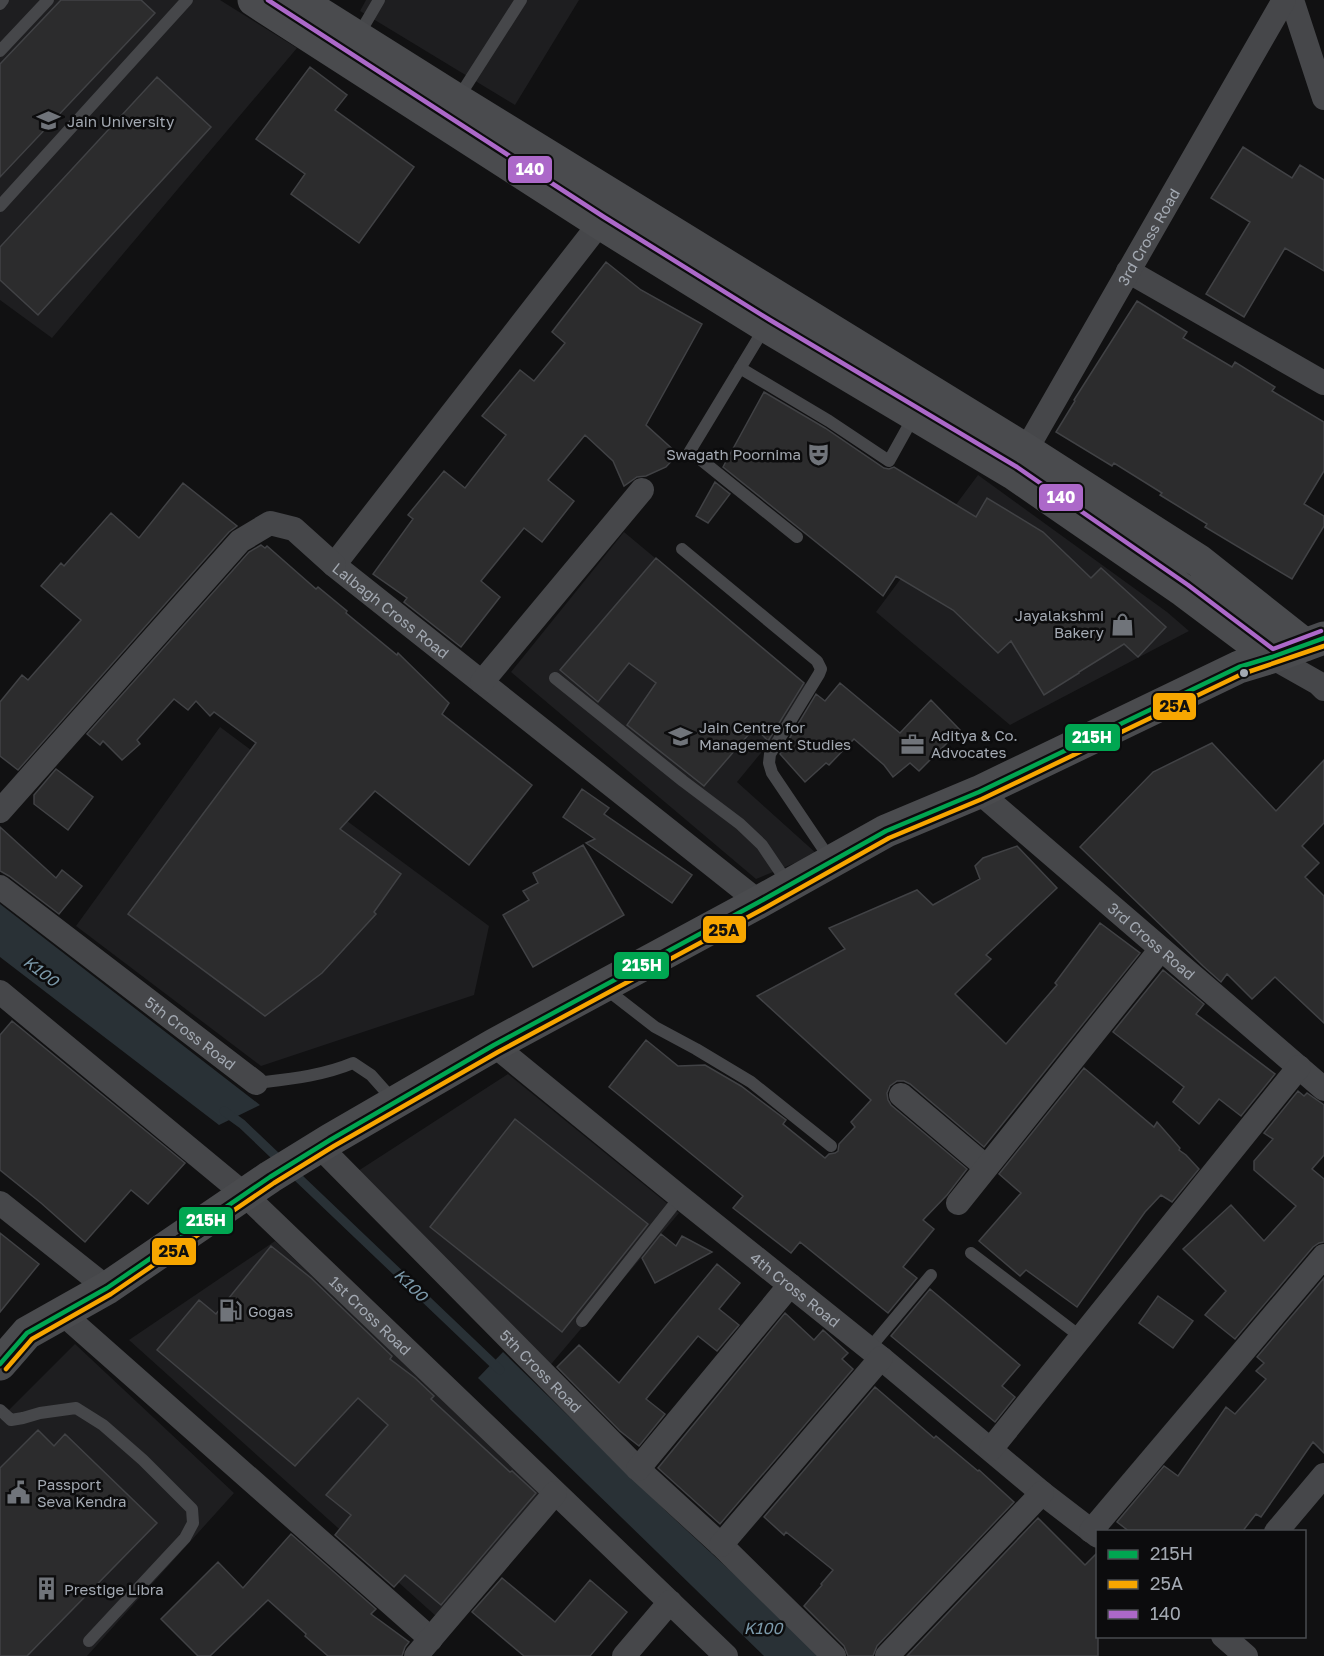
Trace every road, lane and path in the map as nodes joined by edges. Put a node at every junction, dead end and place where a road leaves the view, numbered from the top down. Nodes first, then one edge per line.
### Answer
1 (3, 0) edge
2 (48, 0) edge
3 (187, 0) edge
4 (254, 0) edge
5 (379, 0) edge
6 (521, 0) edge
7 (1284, 0) edge
8 (1292, 0) edge
9 (0, 4) edge
10 (310, 11) edge
11 (357, 37) junction
12 (0, 51) edge
13 (1324, 98) edge
14 (457, 100) junction
15 (0, 206) edge
16 (600, 222) junction
17 (1128, 271) junction
18 (766, 326) junction
19 (740, 368) junction
20 (1324, 383) edge
21 (915, 414) junction
22 (1019, 461) junction
23 (642, 490) dead end
24 (797, 537) dead end
25 (682, 549) dead end
26 (334, 565) junction
27 (1315, 641) edge
28 (1272, 657) junction
29 (555, 678) dead end
30 (482, 682) junction
31 (1324, 689) edge
32 (979, 792) junction
33 (0, 811) edge
34 (832, 861) junction
35 (789, 886) junction
36 (0, 887) edge
37 (759, 902) junction
38 (1161, 949) junction
39 (603, 986) junction
40 (2, 999) edge
41 (494, 1045) junction
42 (1299, 1067) junction
43 (256, 1083) joint
44 (1324, 1089) edge
45 (901, 1095) dead end
46 (395, 1102) junction
47 (319, 1146) junction
48 (831, 1146) dead end
49 (986, 1167) junction
50 (257, 1185) junction
51 (680, 1197) junction
52 (0, 1203) edge
53 (958, 1203) dead end
54 (971, 1253) dead end
55 (1324, 1256) edge
56 (931, 1275) dead end
57 (790, 1286) junction
58 (107, 1288) junction
59 (62, 1313) junction
60 (582, 1321) dead end
61 (1081, 1337) junction
62 (875, 1354) junction
63 (0, 1364) edge
64 (0, 1410) edge
65 (991, 1449) junction
66 (638, 1469) junction
67 (1324, 1475) edge
68 (555, 1493) junction
69 (1042, 1493) junction
70 (1096, 1530) edge
71 (1278, 1530) edge
72 (1094, 1533) edge
73 (721, 1545) junction
74 (670, 1602) junction
75 (1225, 1638) edge
76 (89, 1641) dead end
77 (424, 1648) edge
78 (624, 1656) edge
79 (726, 1656) edge
80 (834, 1656) edge
81 (887, 1656) edge
82 (1246, 1656) edge

1 - 9 lane
2 - 12 lane
3 - 15 lane
4 - 10 main road
5 - 11 lane
6 - 14 lane
7 - 17 street, 3rd Cross Road
8 - 13 street
10 - 11 main road
10 - 16 main road
11 - 14 main road
14 - 22 main road
16 - 18 main road
16 - 26 street, Lalbagh Cross Road
17 - 20 street
17 - 22 street, 3rd Cross Road
18 - 19 lane
18 - 21 main road
19 - 21 lane
19 - 24 lane
21 - 22 main road
22 - 27 main road
22 - 28 main road
23 - 30 street
25 - 34 lane
26 - 30 street, Lalbagh Cross Road
26 - 33 street
27 - 28 main road
28 - 31 street
28 - 32 main road
29 - 35 lane
30 - 37 street, Lalbagh Cross Road
32 - 34 main road
32 - 38 street, 3rd Cross Road
34 - 35 main road
35 - 37 main road
36 - 43 street, 5th Cross Road
37 - 39 main road
38 - 42 street, 3rd Cross Road
38 - 49 street
39 - 41 main road
39 - 48 lane
40 - 50 street, 1st Cross Road
41 - 46 main road
41 - 51 street, 4th Cross Road
42 - 44 street, 3rd Cross Road
42 - 61 street
43 - 46 lane, 5th Cross Road
45 - 49 street
46 - 47 main road
47 - 50 main road
47 - 66 street, 5th Cross Road
49 - 53 street
50 - 58 main road
50 - 68 street, 1st Cross Road
51 - 57 street, 4th Cross Road
51 - 60 lane
52 - 58 street
54 - 61 lane
55 - 70 street
56 - 62 lane
57 - 62 street, 4th Cross Road
57 - 66 street
58 - 59 main road
59 - 63 main road
59 - 77 street
61 - 65 street
62 - 65 street, 4th Cross Road
62 - 73 street
64 - 76 lane
65 - 69 street, 4th Cross Road
66 - 73 street, 5th Cross Road
67 - 71 street
68 - 74 street, 1st Cross Road
68 - 77 street
69 - 72 street, 4th Cross Road
69 - 81 street
73 - 80 street
74 - 78 street
74 - 79 street, 1st Cross Road
75 - 82 street

